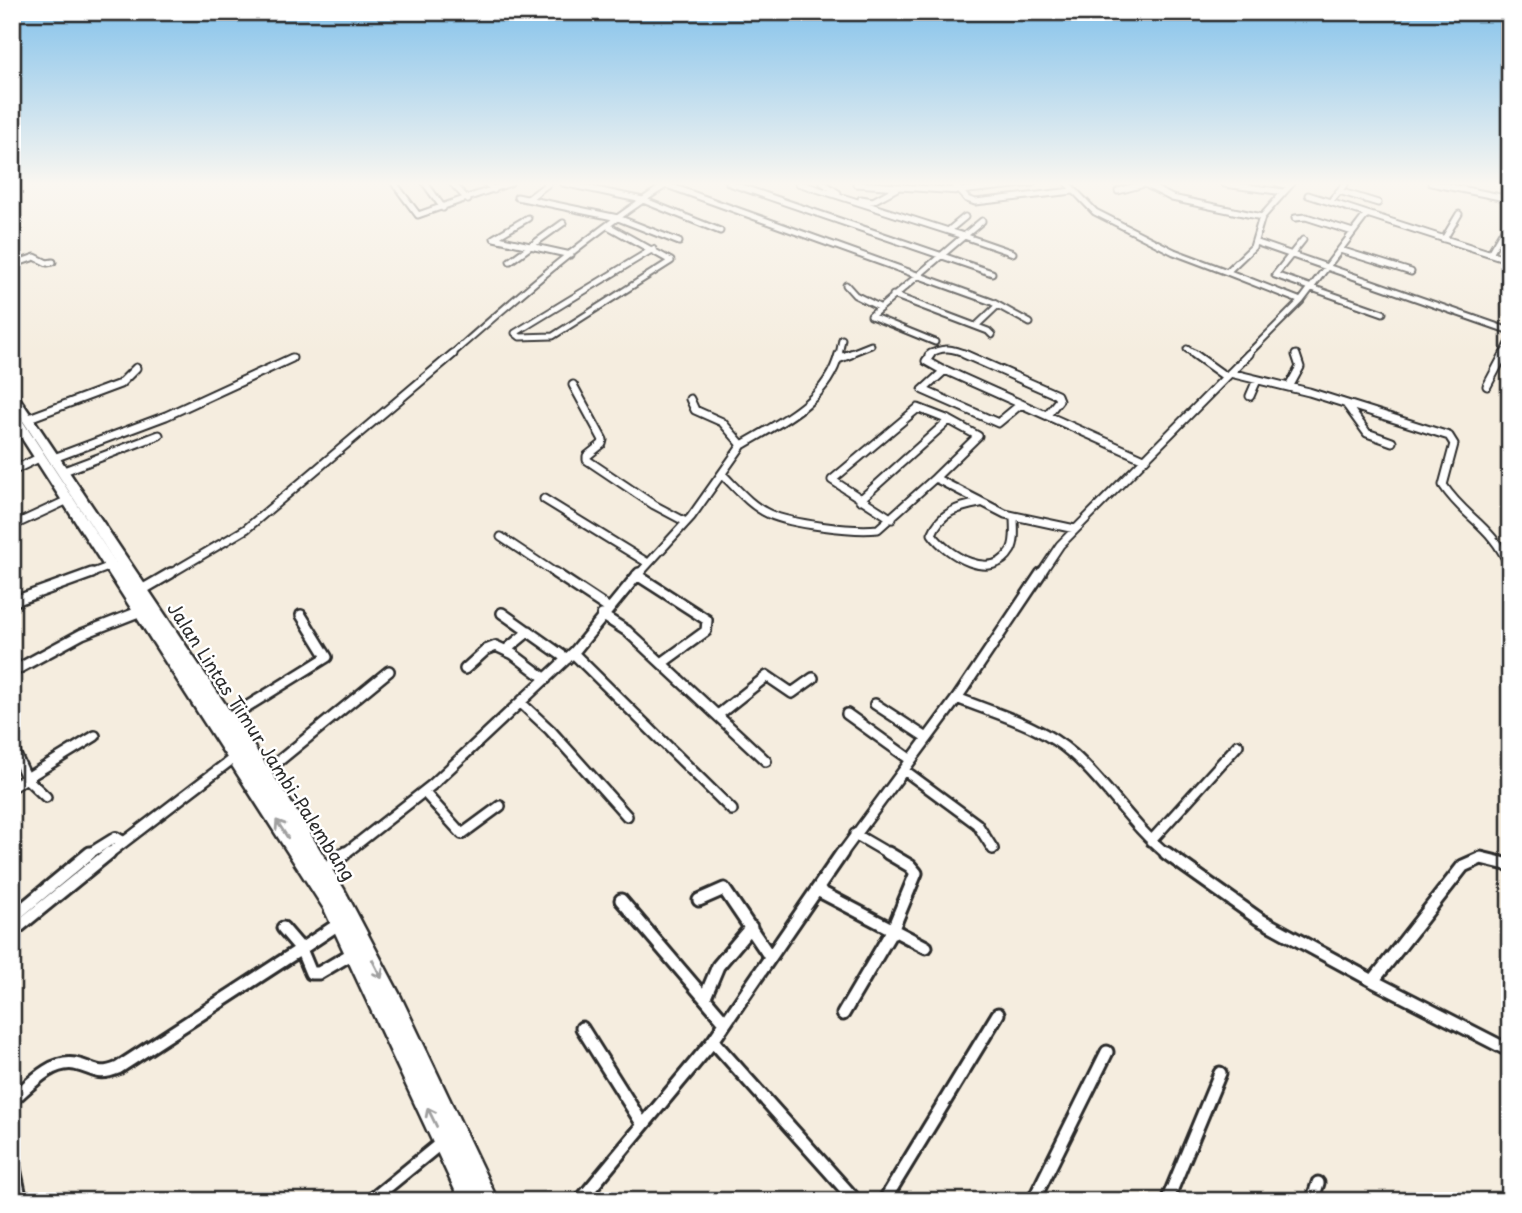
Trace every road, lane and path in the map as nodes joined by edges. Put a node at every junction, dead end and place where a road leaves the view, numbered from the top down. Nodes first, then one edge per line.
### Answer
1 (505, 240) edge
2 (540, 240) edge
3 (591, 240) edge
4 (635, 240) edge
5 (672, 240) edge
6 (822, 240) edge
7 (893, 240) edge
8 (960, 240) edge
9 (974, 240) edge
10 (1148, 240) edge
11 (1256, 240) edge
12 (1303, 240) dead end
13 (1348, 240) edge
14 (1446, 240) edge
15 (1498, 240) edge
16 (678, 242) dead end
17 (1255, 243) junction
18 (531, 246) junction
19 (653, 249) junction
20 (1340, 250) junction
21 (1013, 253) dead end
22 (1490, 253) junction
23 (571, 255) junction
24 (940, 256) junction
25 (1290, 256) junction
26 (1510, 260) edge
27 (510, 261) dead end
28 (53, 262) dead end
29 (12, 265) edge
30 (1328, 269) junction
31 (1227, 272) junction
32 (1411, 272) dead end
33 (992, 273) dead end
34 (918, 274) junction
35 (846, 285) dead end
36 (1312, 289) junction
37 (893, 295) junction
38 (1301, 301) junction
39 (997, 306) junction
40 (878, 307) junction
41 (1383, 313) dead end
42 (1030, 323) dead end
43 (976, 326) junction
44 (1510, 331) edge
45 (992, 335) dead end
46 (842, 339) dead end
47 (935, 342) dead end
48 (1510, 342) edge
49 (871, 345) dead end
50 (1187, 349) dead end
51 (1296, 355) dead end
52 (292, 358) dead end
53 (838, 359) junction
54 (136, 368) dead end
55 (942, 370) junction
56 (1228, 375) junction
57 (1257, 380) junction
58 (573, 385) dead end
59 (1289, 387) junction
60 (1487, 387) dead end
61 (1250, 396) dead end
62 (690, 398) dead end
63 (1021, 404) junction
64 (1346, 404) junction
65 (16, 406) edge
66 (1047, 415) junction
67 (948, 419) junction
68 (159, 435) dead end
69 (1392, 442) dead end
70 (742, 445) junction
71 (1144, 459) junction
72 (53, 462) junction
73 (12, 471) edge
74 (723, 475) junction
75 (935, 478) junction
76 (544, 499) dead end
77 (68, 500) junction
78 (860, 500) junction
79 (980, 503) junction
80 (691, 516) junction
81 (1014, 517) junction
82 (892, 519) junction
83 (12, 526) edge
84 (1075, 529) junction
85 (501, 537) dead end
86 (648, 564) junction
87 (111, 566) junction
88 (1510, 568) edge
89 (637, 575) junction
90 (136, 593) junction
91 (12, 602) edge
92 (141, 611) junction
93 (502, 612) dead end
94 (605, 612) junction
95 (301, 615) dead end
96 (529, 631) junction
97 (506, 650) junction
98 (570, 656) junction
99 (662, 663) junction
100 (465, 669) dead end
101 (389, 671) dead end
102 (12, 672) edge
103 (813, 678) dead end
104 (546, 679) junction
105 (957, 698) junction
106 (521, 703) junction
107 (875, 704) dead end
108 (846, 713) dead end
109 (718, 715) junction
110 (227, 719) junction
111 (95, 736) dead end
112 (927, 738) junction
113 (1238, 745) dead end
114 (14, 751) dead end
115 (235, 757) junction
116 (911, 760) junction
117 (766, 761) dead end
118 (904, 770) junction
119 (263, 774) junction
120 (27, 779) junction
121 (12, 787) edge
122 (424, 792) junction
123 (46, 797) dead end
124 (500, 806) dead end
125 (732, 810) dead end
126 (627, 816) dead end
127 (855, 834) junction
128 (1151, 841) junction
129 (124, 842) junction
130 (993, 849) dead end
131 (1510, 865) edge
132 (318, 874) junction
133 (817, 890) junction
134 (621, 900) dead end
135 (699, 900) dead end
136 (14, 916) dead end
137 (340, 923) junction
138 (751, 927) junction
139 (283, 928) dead end
140 (892, 931) junction
141 (12, 932) edge
142 (926, 947) dead end
143 (300, 949) junction
144 (353, 953) junction
145 (770, 957) junction
146 (1373, 981) junction
147 (705, 997) junction
148 (843, 1014) dead end
149 (999, 1014) dead end
150 (725, 1022) junction
151 (582, 1028) dead end
152 (713, 1041) junction
153 (1510, 1051) edge
154 (1107, 1052) dead end
155 (1220, 1073) dead end
156 (12, 1100) edge
157 (643, 1125) junction
158 (443, 1141) junction
159 (12, 1159) edge
160 (1318, 1183) dead end
161 (21, 1201) edge
162 (370, 1201) edge
163 (472, 1201) edge
164 (487, 1201) edge
165 (580, 1201) edge
166 (856, 1201) edge
167 (884, 1201) edge
168 (1033, 1201) edge
169 (1167, 1201) edge
170 (1312, 1201) edge

1 - 18 street
2 - 18 street
3 - 23 street
4 - 19 street
5 - 16 street
6 - 34 street
7 - 24 street
8 - 24 street
9 - 21 street
10 - 31 street
11 - 17 street
12 - 25 street
13 - 20 street
14 - 22 street
15 - 22 street
17 - 25 street
17 - 31 street
18 - 23 street
18 - 27 street
19 - 19 street
20 - 30 street
20 - 32 street
22 - 26 street
23 - 90 street
24 - 33 street
24 - 34 street
25 - 30 street
25 - 36 street
28 - 29 street
30 - 36 street
30 - 44 street
31 - 38 street
34 - 37 street
34 - 39 street
35 - 40 street
36 - 38 street
36 - 41 street
37 - 40 street
37 - 43 street
38 - 56 street
39 - 42 street
39 - 43 street
40 - 47 street
43 - 45 street
46 - 53 street
48 - 60 street
49 - 53 street
50 - 56 street
51 - 59 street
52 - 72 street
53 - 70 street
54 - 65 street
55 - 63 street
55 - 63 street
55 - 66 street
56 - 57 street
56 - 71 street
57 - 59 street
57 - 61 street
58 - 80 street
59 - 64 street
62 - 70 street
63 - 66 street
64 - 69 street
64 - 88 street
65 - 72 highway, Jalan Lintas Timur Jambi-Palembang
66 - 71 street
67 - 75 street
67 - 78 street
67 - 78 street
68 - 72 street
70 - 74 street
71 - 84 street
72 - 73 street
72 - 77 highway, Jalan Lintas Timur Jambi-Palembang
72 - 90 highway, Jalan Lintas Timur Jambi-Palembang
74 - 80 street
74 - 82 street
75 - 79 street
75 - 82 street
76 - 86 street
77 - 83 street
77 - 87 highway, Jalan Lintas Timur Jambi-Palembang
78 - 82 street
79 - 81 street
79 - 81 street
80 - 86 street
81 - 84 street
84 - 105 street
85 - 94 street
86 - 89 street
87 - 90 highway, Jalan Lintas Timur Jambi-Palembang
87 - 91 street
89 - 94 street
89 - 99 street
90 - 92 highway, Jalan Lintas Timur Jambi-Palembang
90 - 110 highway, Jalan Lintas Timur Jambi-Palembang
92 - 102 street
92 - 115 highway, Jalan Lintas Timur Jambi-Palembang
93 - 96 street
94 - 98 street
94 - 99 street
95 - 110 street
96 - 97 street
96 - 98 street
97 - 100 street
97 - 104 street
98 - 104 street
98 - 125 street
99 - 109 street
101 - 119 street
103 - 109 street
104 - 106 street
105 - 112 street
105 - 128 street
106 - 122 street
106 - 126 street
107 - 112 street
108 - 116 street
109 - 117 street
110 - 119 highway, Jalan Lintas Timur Jambi-Palembang
111 - 120 street
112 - 116 street
113 - 128 street
114 - 120 street
115 - 129 street
132 -> 115 highway, Jalan Lintas Timur Jambi-Palembang
116 - 118 street
118 - 127 street
118 - 130 street
119 - 132 highway, Jalan Lintas Timur Jambi-Palembang
120 - 121 street
120 - 123 street
122 - 124 street
122 - 132 street
127 - 133 street
127 - 140 street
128 - 146 street
129 - 136 street
129 - 141 street
131 - 146 street
132 - 137 highway, Jalan Lintas Timur Jambi-Palembang
132 -> 164 highway, Jalan Lintas Timur Jambi-Palembang
133 - 140 street
133 - 145 street
134 - 147 street
135 - 138 street
137 - 143 street
137 - 144 highway, Jalan Lintas Timur Jambi-Palembang
138 - 145 street
138 - 147 street
139 - 143 street
140 - 142 street
140 - 148 street
143 - 144 street
143 - 156 street
158 -> 144 highway, Jalan Lintas Timur Jambi-Palembang
145 - 150 street
146 - 153 street
147 - 150 street
149 - 167 street
150 - 152 street
151 - 157 street
152 - 157 street
152 - 166 street
154 - 168 street
155 - 169 street
157 - 165 street
158 - 162 street
158 - 163 highway, Jalan Lintas Timur Jambi-Palembang
159 - 161 street
160 - 170 street

